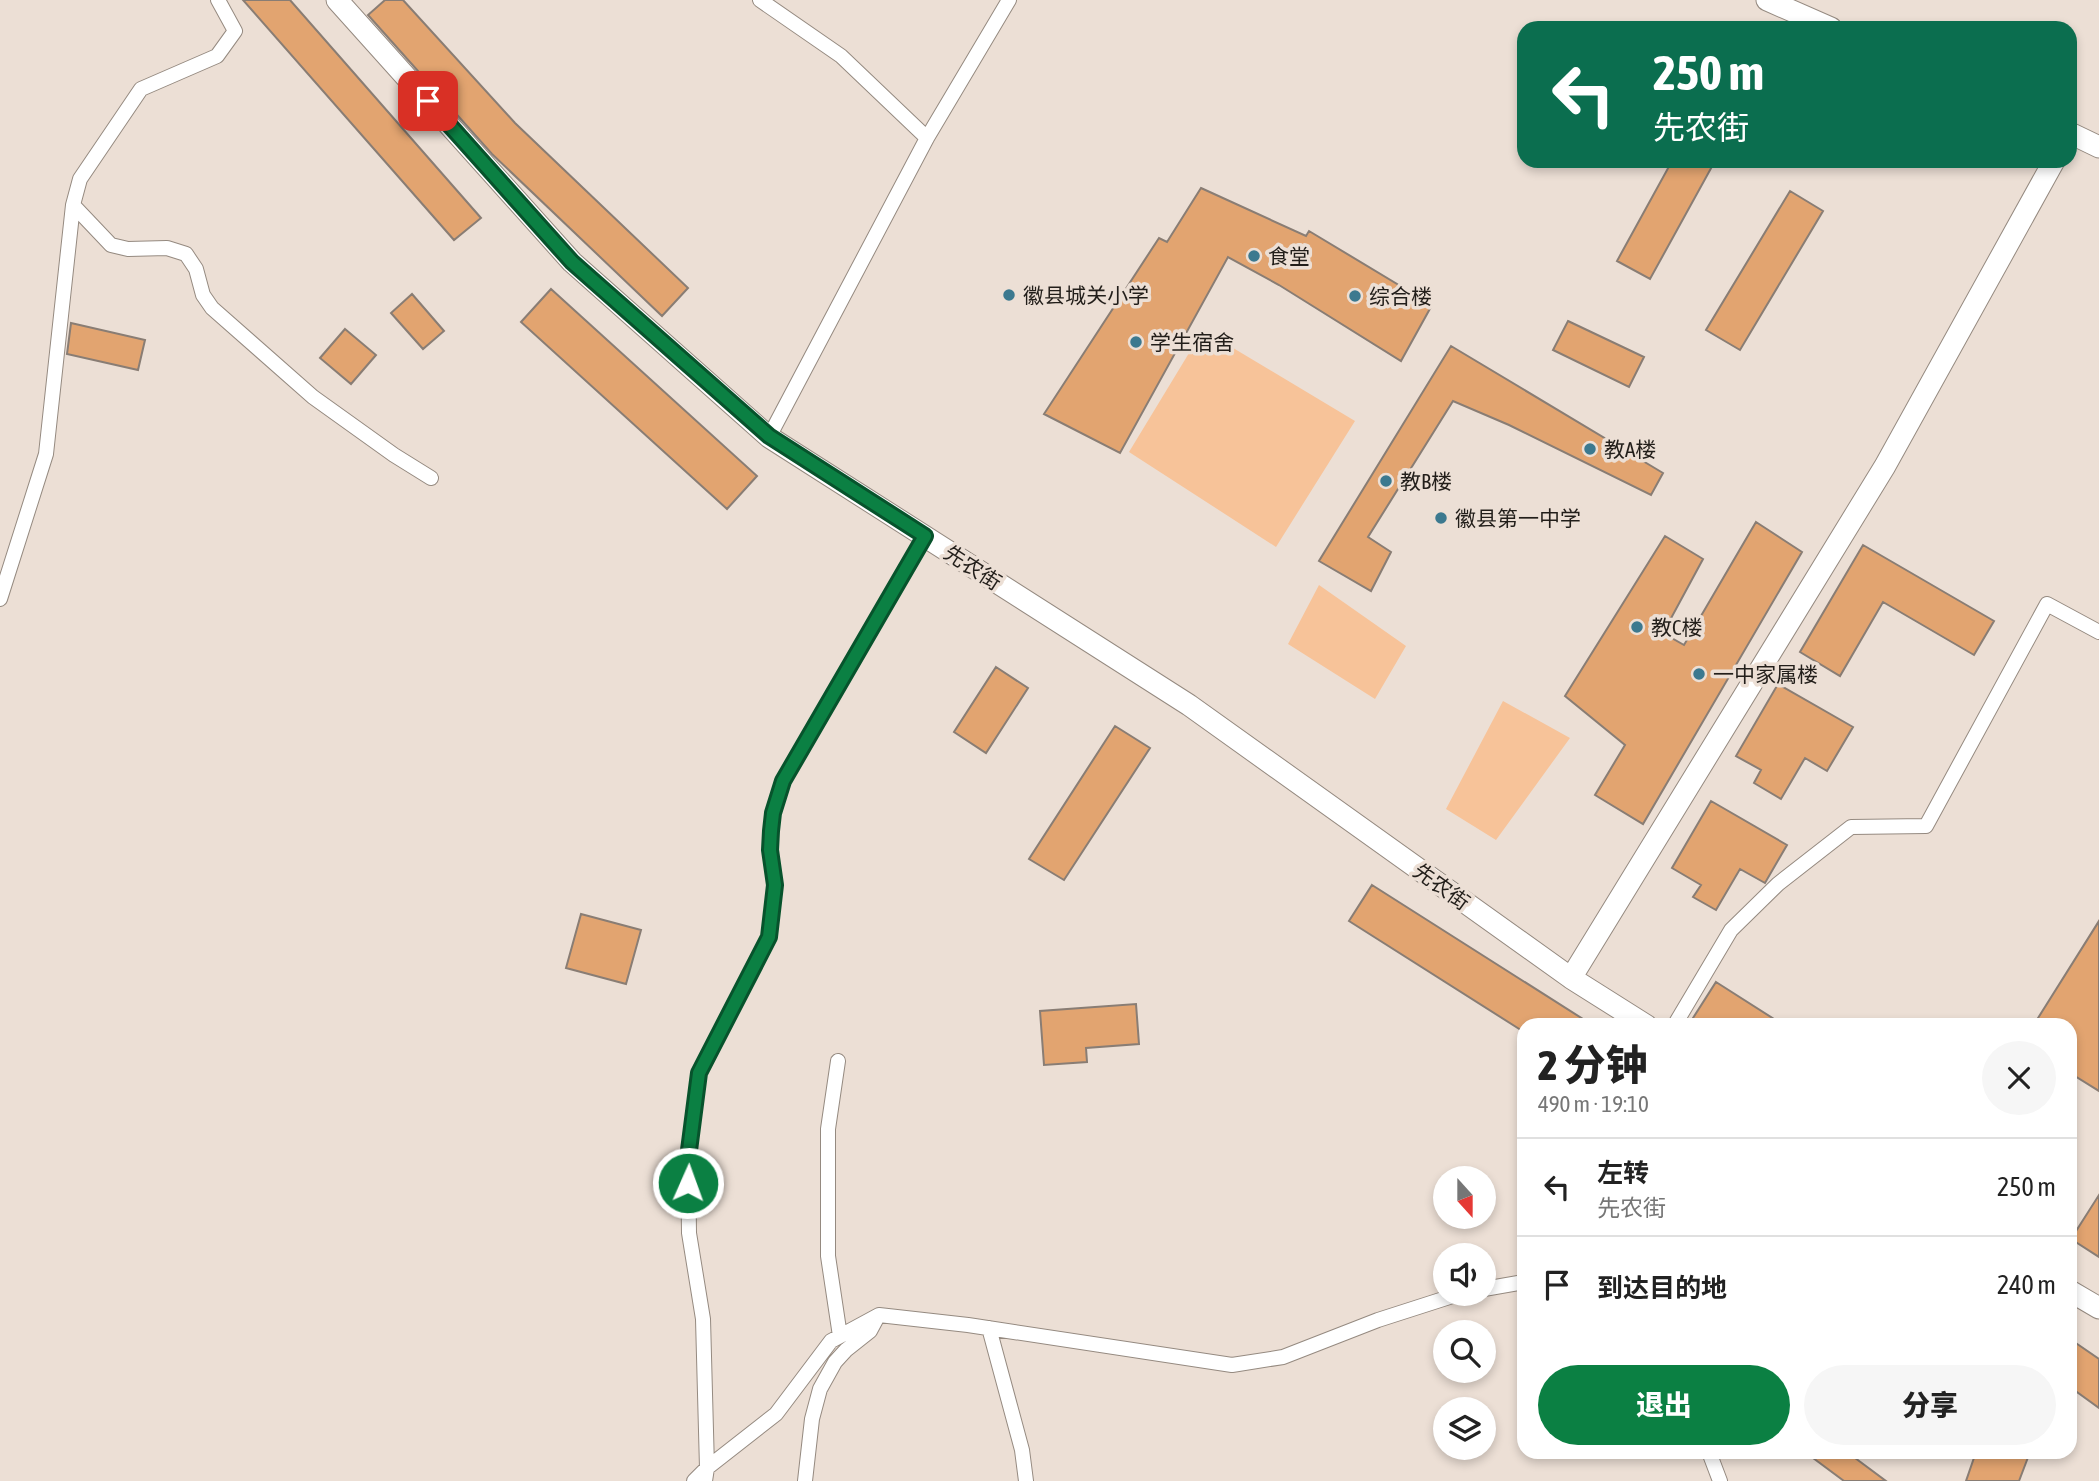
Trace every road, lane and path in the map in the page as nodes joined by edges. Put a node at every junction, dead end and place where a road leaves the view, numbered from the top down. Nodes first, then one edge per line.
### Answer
1 (218, 0) edge
2 (337, 0) edge
3 (760, 0) edge
4 (1009, 0) edge
5 (1767, 0) edge
6 (1815, 21) edge
7 (2077, 136) edge
8 (927, 138) junction
9 (2099, 147) edge
10 (2050, 168) edge
11 (72, 205) junction
12 (769, 436) junction
13 (431, 478) dead end
14 (925, 536) junction
15 (0, 599) edge
16 (2099, 632) edge
17 (1571, 978) junction
18 (1634, 1018) edge
19 (1679, 1018) edge
20 (838, 1061) dead end
21 (1517, 1283) edge
22 (1496, 1287) edge
23 (2077, 1295) edge
24 (1433, 1302) edge
25 (2099, 1308) edge
26 (879, 1315) junction
27 (989, 1328) junction
28 (840, 1336) junction
29 (1712, 1459) edge
30 (706, 1474) edge
31 (694, 1481) edge
32 (805, 1481) edge
33 (1026, 1481) edge
34 (1720, 1481) edge

1 - 11 street
2 - 12 main road, 先农街
3 - 8 street
4 - 8 street
5 - 6 main road
7 - 9 main road
8 - 12 street
10 - 17 main road
11 - 13 street
11 - 15 street
12 - 14 main road, 先农街
14 - 17 main road, 先农街
14 - 30 street
16 - 19 street
17 - 18 main road, 先农街
20 - 28 street
21 - 22 street
23 - 25 main road
24 - 27 street
26 - 27 street
26 - 28 street
26 - 32 street
27 - 33 street
28 - 30 street
29 - 34 street
30 - 31 street

